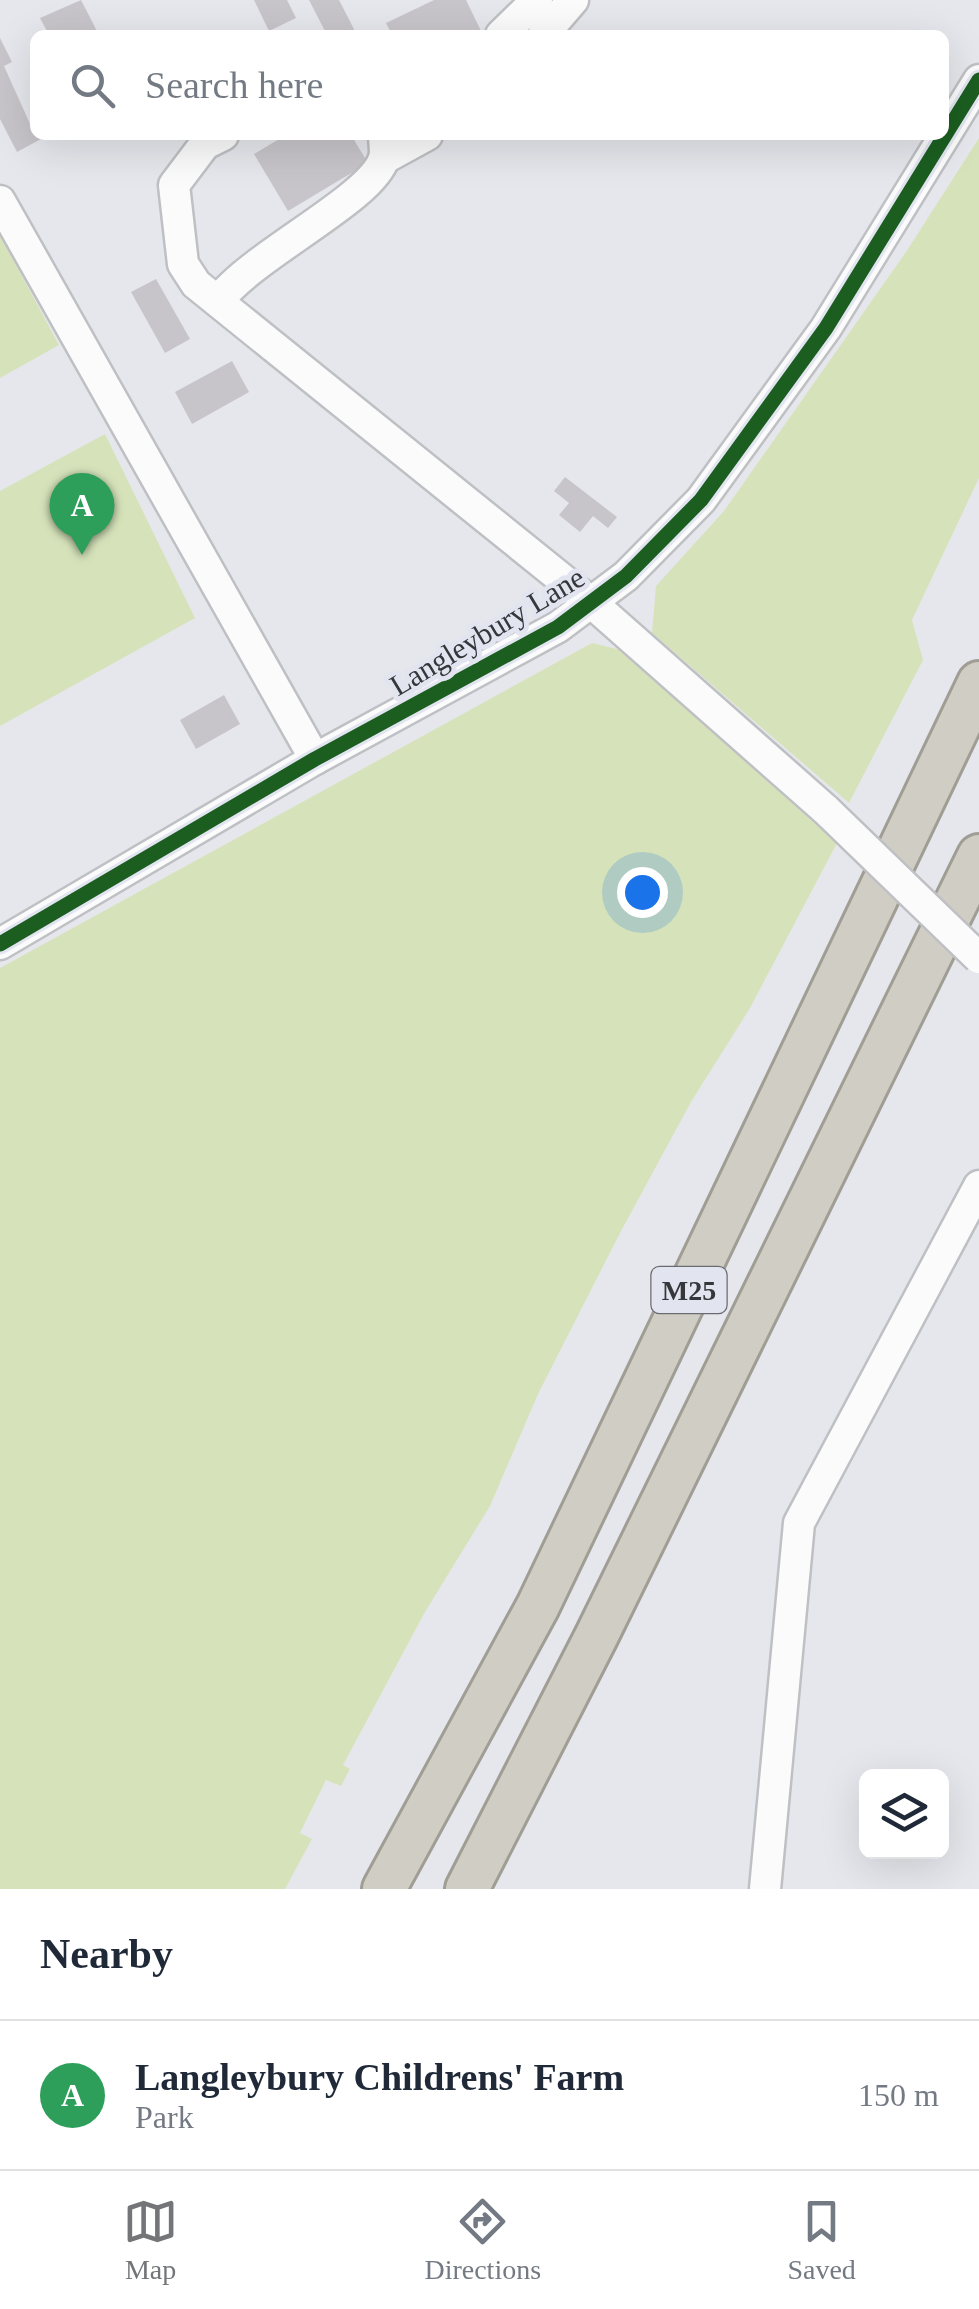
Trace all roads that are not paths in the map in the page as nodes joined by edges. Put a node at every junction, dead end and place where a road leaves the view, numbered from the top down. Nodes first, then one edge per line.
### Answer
1 (573, 0) edge
2 (523, 17) edge
3 (979, 80) edge
4 (949, 129) edge
5 (213, 140) edge
6 (942, 140) edge
7 (384, 146) edge
8 (0, 201) edge
9 (219, 300) junction
10 (593, 604) junction
11 (979, 683) edge
12 (314, 759) junction
13 (979, 856) edge
14 (0, 944) edge
15 (979, 958) edge
16 (979, 1186) edge
17 (384, 1889) edge
18 (468, 1889) edge
19 (765, 1889) edge

1 - 2 street
3 - 4 street, Langleybury Lane
5 - 9 street
6 - 10 street, Langleybury Lane
7 - 9 street
8 - 12 street
9 - 10 street
10 - 12 street, Langleybury Lane
10 - 15 street, bridge
11 - 17 highway, M25
12 - 14 street, Langleybury Lane
13 - 18 highway, M25
16 - 19 street

